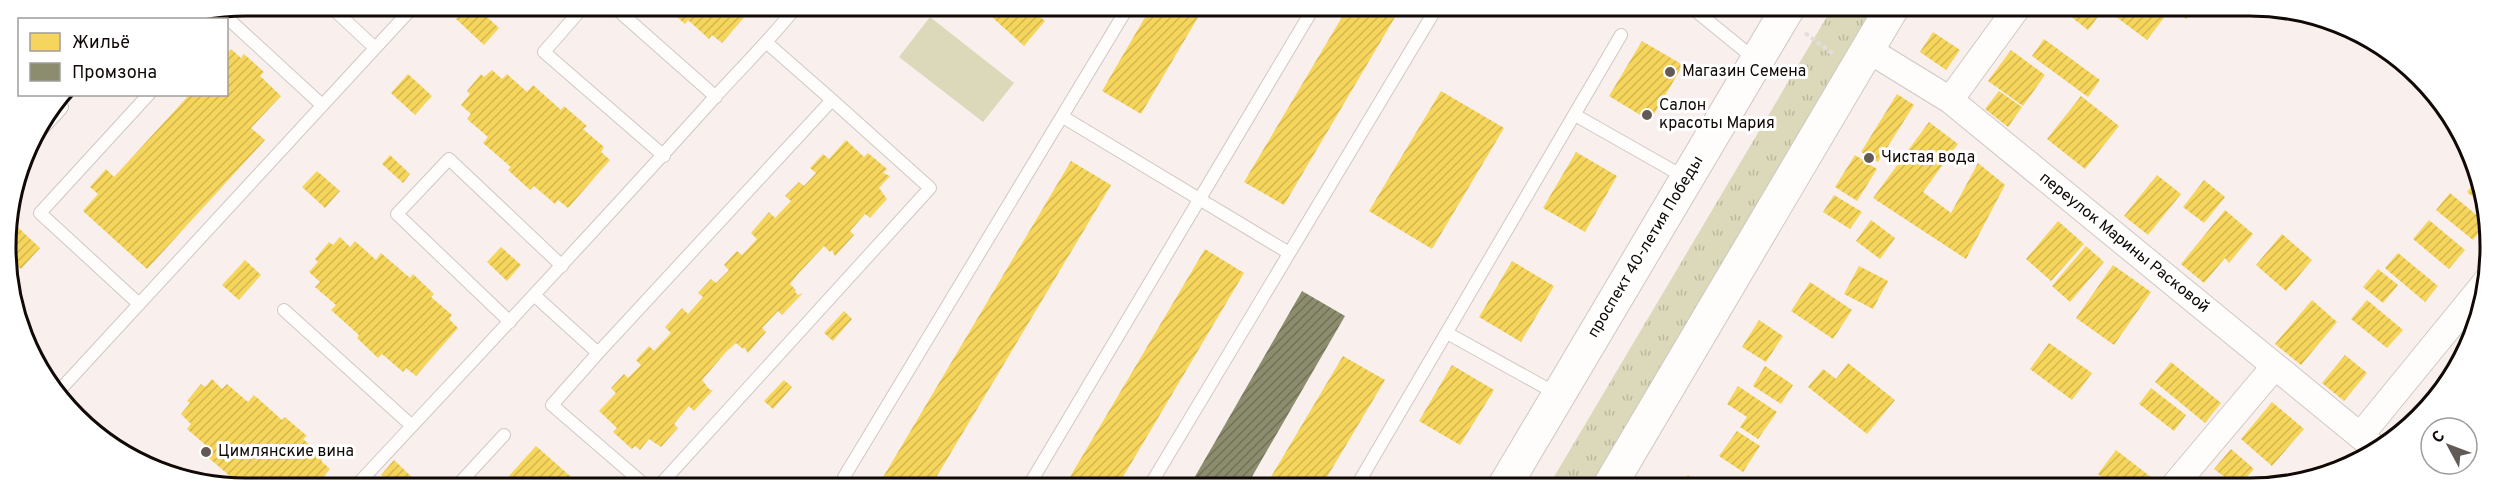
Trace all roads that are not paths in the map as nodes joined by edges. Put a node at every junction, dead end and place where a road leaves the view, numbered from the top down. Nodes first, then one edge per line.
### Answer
1 (341, 16) edge
2 (405, 16) edge
3 (575, 16) edge
4 (624, 16) edge
5 (789, 16) edge
6 (1123, 16) edge
7 (1309, 16) edge
8 (1432, 16) edge
9 (1701, 16) edge
10 (1783, 16) edge
11 (1887, 16) edge
12 (2011, 16) edge
13 (228, 22) edge
14 (1621, 35) dead end
15 (767, 43) junction
16 (375, 48) junction
17 (1860, 59) junction
18 (1756, 60) junction
19 (147, 96) edge
20 (716, 97) junction
21 (832, 100) junction
22 (1950, 100) junction
23 (322, 105) junction
24 (1575, 115) junction
25 (1063, 117) junction
26 (664, 156) junction
27 (1687, 179) junction
28 (1198, 197) junction
29 (1289, 253) junction
30 (562, 266) junction
31 (534, 295) junction
32 (2475, 297) edge
33 (139, 304) junction
34 (284, 310) dead end
35 (510, 322) junction
36 (1447, 333) junction
37 (598, 353) junction
38 (2275, 366) junction
39 (63, 386) edge
40 (1558, 394) junction
41 (412, 426) junction
42 (504, 435) dead end
43 (2368, 442) edge
44 (363, 478) edge
45 (464, 478) edge
46 (637, 478) edge
47 (666, 478) edge
48 (845, 478) edge
49 (1033, 478) edge
50 (1154, 478) edge
51 (1361, 478) edge
52 (1509, 478) edge
53 (1613, 478) edge
54 (2181, 478) edge

1 - 16 lane
2 - 16 lane
3 - 26 lane
4 - 20 lane
5 - 15 lane
6 - 25 lane
7 - 28 lane
8 - 29 lane
9 - 18 lane
10 - 18 main road, проспект 40-летия Победы
11 - 17 main road
12 - 22 street
13 - 23 lane
14 - 24 lane
15 - 20 lane
15 - 21 lane
16 - 23 lane
17 - 22 street, переулок Марины Расковой
17 - 53 main road
18 - 27 main road, проспект 40-летия Победы
19 - 33 lane
20 - 26 lane
21 - 37 lane
21 - 47 lane
22 - 38 street, переулок Марины Расковой
23 - 33 lane
24 - 27 lane
24 - 36 lane
25 - 28 lane
25 - 48 lane
26 - 30 lane
27 - 40 main road, проспект 40-летия Победы
28 - 29 lane
28 - 49 lane
29 - 50 lane
30 - 31 lane
30 - 35 lane
31 - 35 lane
31 - 37 lane
32 - 43 street
33 - 39 lane
34 - 41 lane
35 - 41 lane
36 - 40 lane
36 - 51 lane
37 - 46 lane
38 - 43 street, переулок Марины Расковой
38 - 54 street
40 - 52 main road, проспект 40-летия Победы
41 - 44 lane
42 - 45 lane

